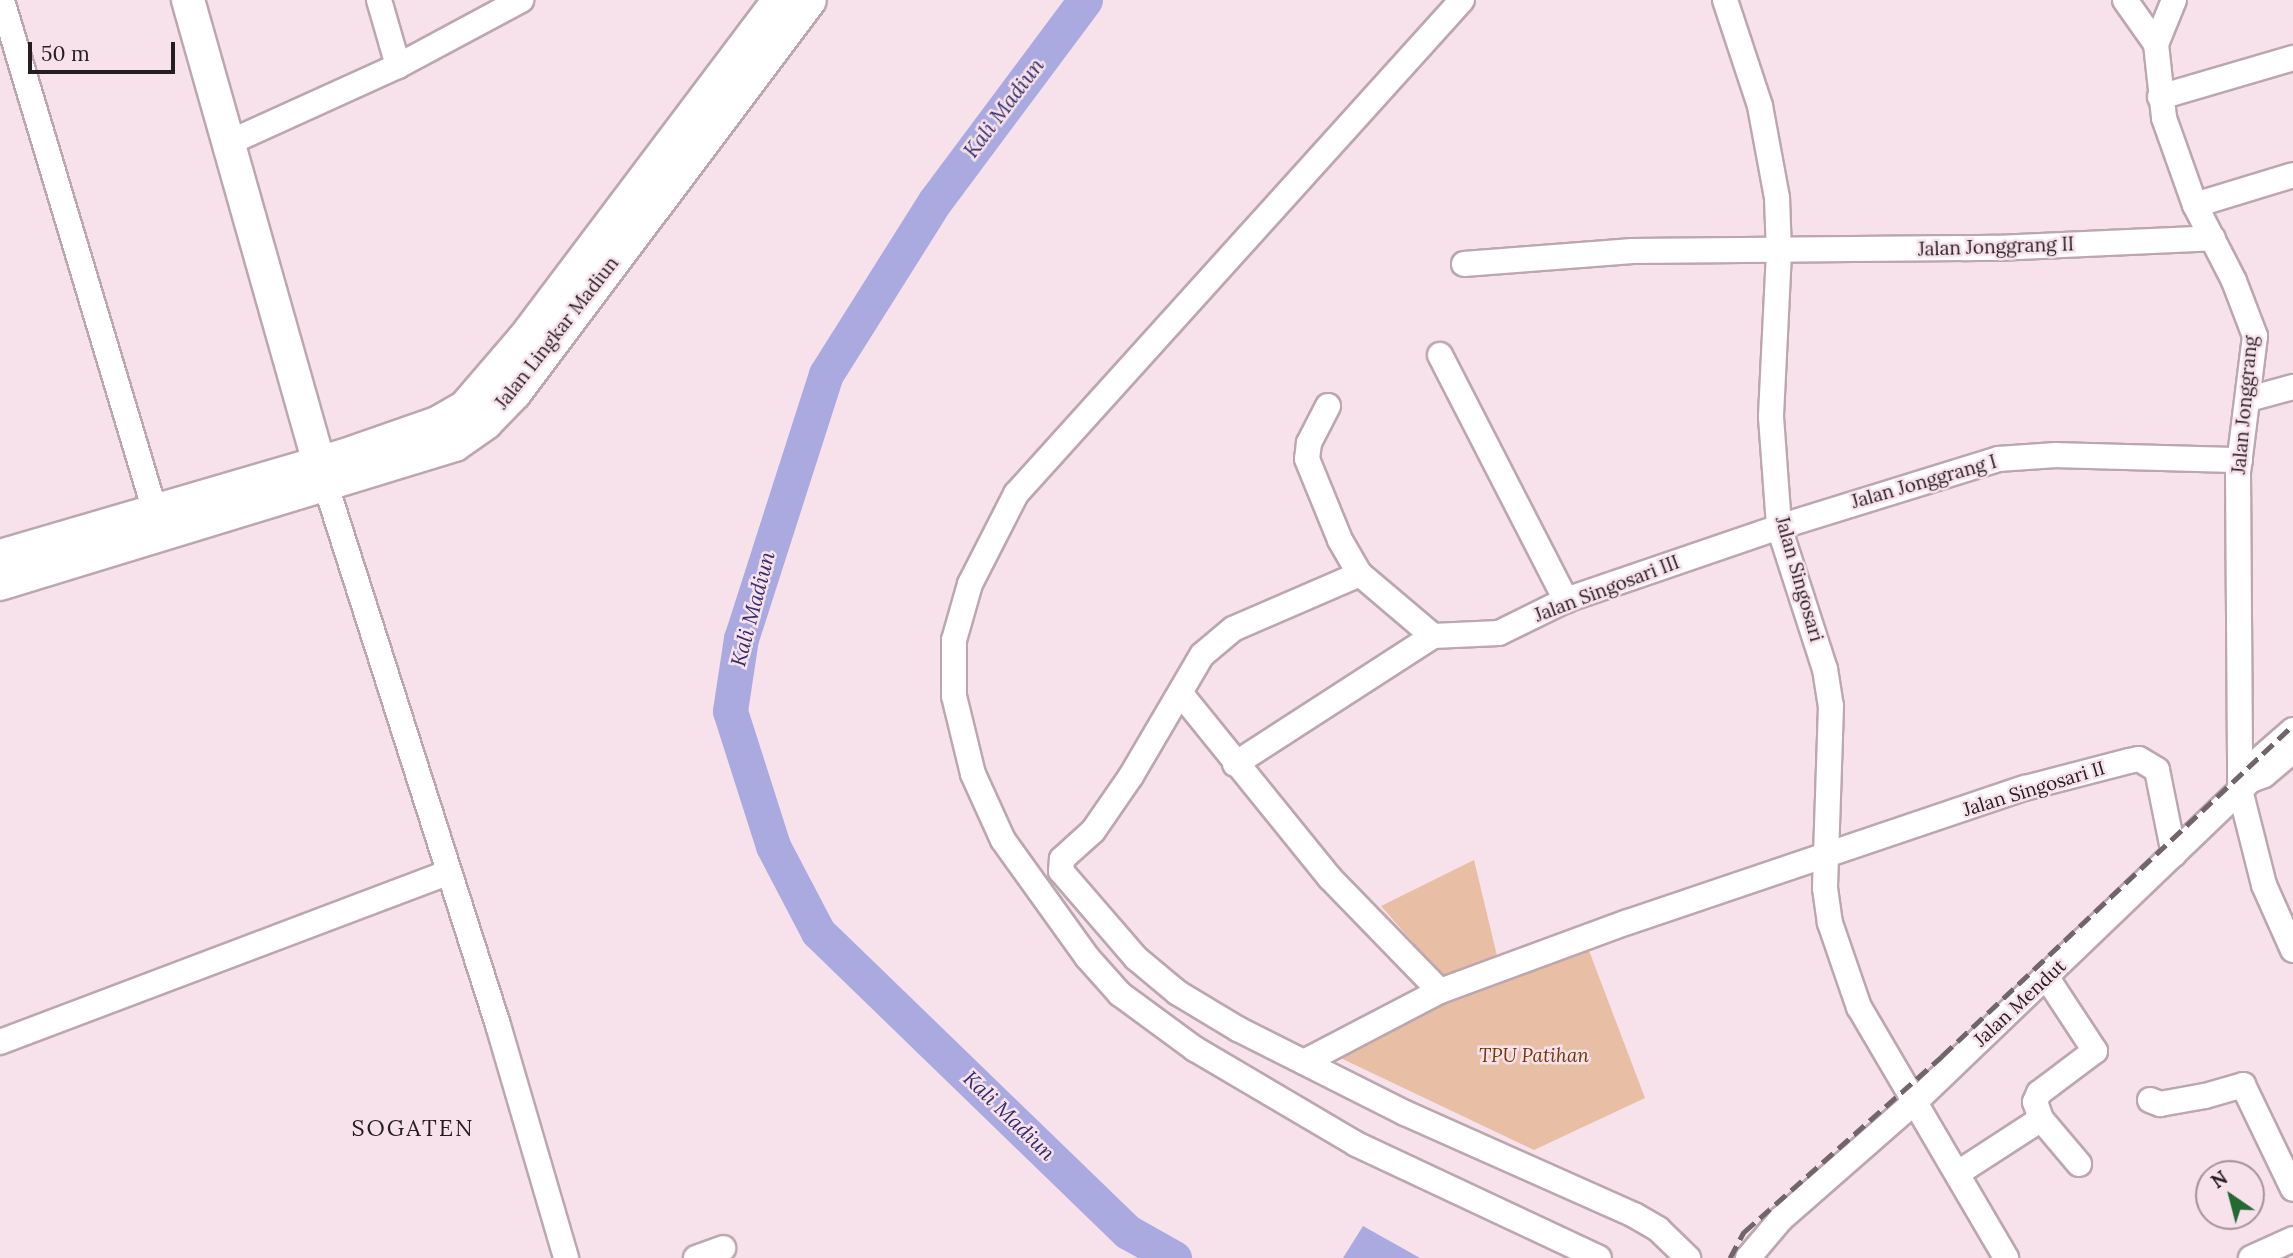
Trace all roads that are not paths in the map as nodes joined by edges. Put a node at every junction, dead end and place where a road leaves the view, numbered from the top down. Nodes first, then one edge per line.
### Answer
1 (188, 0) edge
2 (379, 0) edge
3 (522, 0) edge
4 (779, 0) edge
5 (810, 0) edge
6 (1462, 0) edge
7 (1725, 0) edge
8 (2126, 0) edge
9 (2174, 0) edge
10 (6, 3) edge
11 (2156, 44) junction
12 (2293, 58) edge
13 (398, 66) junction
14 (2160, 97) junction
15 (226, 144) junction
16 (2293, 175) edge
17 (2195, 205) junction
18 (2213, 238) junction
19 (1779, 252) junction
20 (1464, 264) dead end
21 (1440, 355) dead end
22 (2293, 387) edge
23 (2249, 399) junction
24 (1328, 406) dead end
25 (2240, 460) junction
26 (321, 473) junction
27 (154, 508) junction
28 (1779, 527) junction
29 (0, 556) edge
30 (1360, 574) junction
31 (0, 584) edge
32 (1566, 600) junction
33 (1433, 636) junction
34 (1181, 694) junction
35 (2293, 730) edge
36 (2293, 751) edge
37 (1234, 764) junction
38 (2246, 785) junction
39 (1826, 854) junction
40 (2174, 854) junction
41 (449, 872) junction
42 (2283, 906) edge
43 (2293, 950) edge
44 (2048, 978) junction
45 (1440, 991) junction
46 (0, 1042) edge
47 (1304, 1062) junction
48 (2150, 1100) dead end
49 (1916, 1101) junction
50 (2041, 1119) junction
51 (2079, 1164) dead end
52 (1958, 1174) junction
53 (2293, 1189) edge
54 (2293, 1239) edge
55 (723, 1248) dead end
56 (566, 1258) edge
57 (696, 1258) edge
58 (1599, 1258) edge
59 (1688, 1258) edge
60 (1748, 1258) edge
61 (2006, 1258) edge
62 (2251, 1258) edge

1 - 15 main road
2 - 13 street
3 - 13 street
4 - 26 main road, Jalan Lingkar Madiun
5 - 26 main road, Jalan Lingkar Madiun
6 - 58 street
7 - 19 street, Jalan Singosari
8 - 11 street
9 - 11 street, Jalan Jonggrang
10 - 27 street
11 - 14 street, Jalan Jonggrang
12 - 14 street
13 - 15 street
14 - 17 street, Jalan Jonggrang
15 - 26 main road
16 - 17 street
17 - 18 street, Jalan Jonggrang
18 - 19 street, Jalan Jonggrang II
18 - 23 street, Jalan Jonggrang
19 - 20 street, Jalan Jonggrang II
19 - 28 street, Jalan Singosari
21 - 32 street
22 - 23 street
23 - 25 street, Jalan Jonggrang
24 - 30 street
25 - 28 street, Jalan Jonggrang I
25 - 38 street, Jalan Jonggrang
26 - 27 main road, Jalan Lingkar Madiun
26 - 31 main road, Jalan Lingkar Madiun
26 - 41 street
27 - 29 main road, Jalan Lingkar Madiun
28 - 32 street, Jalan Singosari III
28 - 39 street, Jalan Singosari
30 - 33 street
30 - 34 street
32 - 33 street, Jalan Singosari III
33 - 37 street
34 - 37 street
34 - 47 street
35 - 38 street
36 - 38 street, Jalan Mendut
37 - 45 street
38 - 40 street, Jalan Mendut
38 - 42 street, Jalan Jonggrang
39 - 40 street, Jalan Singosari II
39 - 45 street, Jalan Singosari II
39 - 49 street, Jalan Singosari
40 - 44 street, Jalan Mendut
41 - 46 street
41 - 56 street
42 - 43 street, Jalan Jonggrang
44 - 49 street, Jalan Mendut
44 - 50 street
45 - 47 street, Jalan Singosari II
47 - 59 street
48 - 53 street
49 - 52 street, Jalan Singosari
49 - 60 street, Jalan Mendut
50 - 51 street
50 - 52 street
52 - 61 street, Jalan Singosari
54 - 62 street
55 - 57 street

